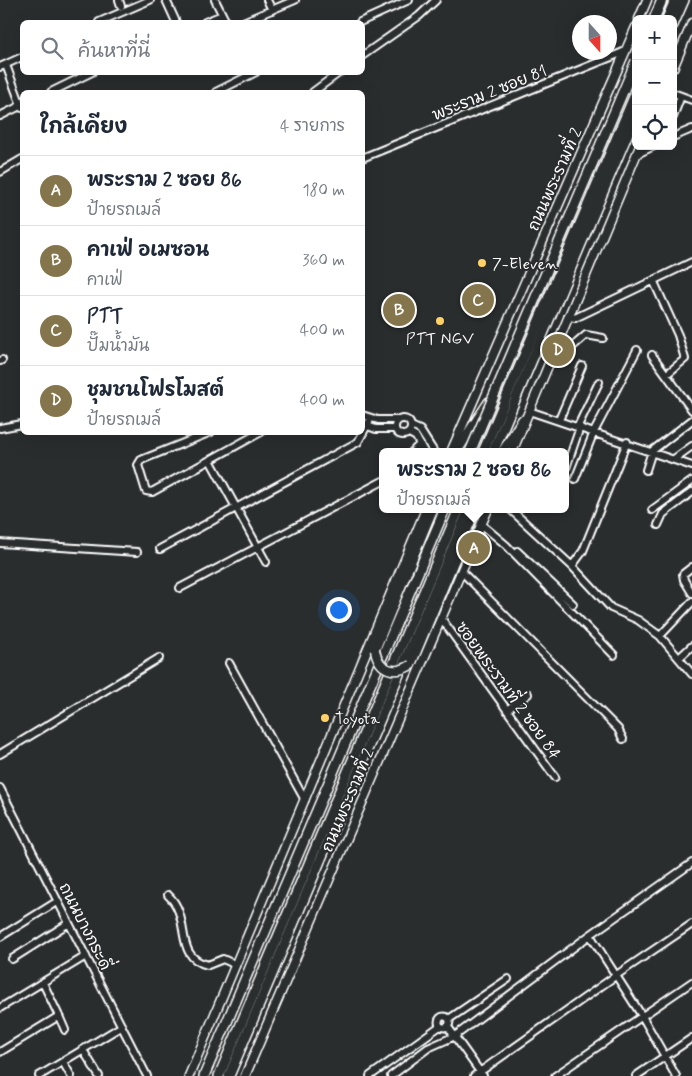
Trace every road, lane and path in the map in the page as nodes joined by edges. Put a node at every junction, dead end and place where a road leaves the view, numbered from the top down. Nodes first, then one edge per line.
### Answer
1 (150, 0) edge
2 (166, 0) edge
3 (214, 0) edge
4 (267, 0) edge
5 (295, 0) edge
6 (409, 0) edge
7 (436, 0) edge
8 (647, 0) edge
9 (662, 0) edge
10 (675, 0) edge
11 (684, 0) edge
12 (272, 10) junction
13 (222, 15) junction
14 (641, 15) edge
15 (656, 15) edge
16 (669, 15) edge
17 (677, 16) edge
18 (104, 20) edge
19 (175, 20) edge
20 (210, 20) edge
21 (225, 20) edge
22 (248, 20) edge
23 (364, 20) edge
24 (692, 24) edge
25 (632, 37) edge
26 (626, 51) junction
27 (365, 54) edge
28 (20, 58) edge
29 (676, 60) edge
30 (3, 66) edge
31 (632, 70) edge
32 (632, 70) edge
33 (86, 75) edge
34 (250, 75) edge
35 (336, 75) edge
36 (55, 90) edge
37 (220, 90) edge
38 (316, 90) edge
39 (677, 94) edge
40 (681, 96) junction
41 (692, 100) edge
42 (632, 101) edge
43 (20, 102) edge
44 (677, 106) edge
45 (20, 107) edge
46 (0, 116) edge
47 (632, 123) edge
48 (692, 129) edge
49 (677, 135) edge
50 (639, 150) edge
51 (365, 157) edge
52 (20, 160) edge
53 (0, 172) edge
54 (692, 262) edge
55 (654, 282) junction
56 (568, 316) junction
57 (603, 338) dead end
58 (557, 342) junction
59 (637, 350) dead end
60 (652, 355) dead end
61 (582, 366) dead end
62 (668, 374) junction
63 (599, 382) dead end
64 (481, 383) junction
65 (496, 391) junction
66 (516, 398) junction
67 (533, 401) junction
68 (692, 410) edge
69 (529, 411) junction
70 (365, 416) edge
71 (371, 418) junction
72 (399, 420) junction
73 (559, 420) junction
74 (692, 420) edge
75 (20, 424) edge
76 (365, 425) edge
77 (579, 426) junction
78 (0, 428) edge
79 (395, 429) junction
80 (410, 429) junction
81 (594, 432) junction
82 (200, 435) edge
83 (256, 435) edge
84 (361, 435) edge
85 (627, 442) junction
86 (420, 444) junction
87 (692, 446) edge
88 (416, 448) edge
89 (422, 448) edge
90 (431, 448) edge
91 (453, 448) edge
92 (459, 448) edge
93 (460, 448) edge
94 (472, 448) edge
95 (472, 448) edge
96 (485, 448) edge
97 (495, 448) edge
98 (501, 448) edge
99 (503, 448) edge
100 (514, 448) edge
101 (652, 450) junction
102 (569, 458) edge
103 (674, 458) junction
104 (210, 460) junction
105 (692, 466) edge
106 (646, 470) dead end
107 (575, 479) dead end
108 (692, 481) edge
109 (379, 483) edge
110 (692, 492) edge
111 (236, 508) junction
112 (652, 510) dead end
113 (424, 513) edge
114 (431, 513) edge
115 (443, 513) edge
116 (443, 513) edge
117 (457, 513) edge
118 (467, 513) edge
119 (474, 513) edge
120 (486, 513) edge
121 (514, 513) edge
122 (482, 522) junction
123 (658, 524) dead end
124 (0, 543) edge
125 (258, 547) junction
126 (160, 549) dead end
127 (137, 552) dead end
128 (266, 562) dead end
129 (572, 566) junction
130 (692, 567) edge
131 (461, 572) junction
132 (180, 588) dead end
133 (692, 593) edge
134 (692, 602) edge
135 (572, 604) dead end
136 (441, 618) junction
137 (660, 636) junction
138 (692, 646) edge
139 (614, 655) dead end
140 (160, 658) dead end
141 (679, 658) junction
142 (229, 663) dead end
143 (692, 674) edge
144 (528, 694) dead end
145 (507, 710) junction
146 (623, 739) dead end
147 (0, 754) edge
148 (555, 777) dead end
149 (0, 788) edge
150 (305, 800) junction
151 (692, 863) edge
152 (168, 895) dead end
153 (58, 901) junction
154 (69, 923) junction
155 (692, 924) edge
156 (590, 935) junction
157 (0, 937) edge
158 (86, 956) junction
159 (12, 959) dead end
160 (236, 965) junction
161 (615, 976) junction
162 (508, 979) dead end
163 (692, 982) edge
164 (43, 983) junction
165 (0, 1008) edge
166 (59, 1016) junction
167 (642, 1016) junction
168 (449, 1019) junction
169 (122, 1026) junction
170 (440, 1026) junction
171 (448, 1027) junction
172 (65, 1030) dead end
173 (455, 1036) junction
174 (692, 1038) edge
175 (83, 1050) junction
176 (0, 1052) edge
177 (664, 1055) junction
178 (63, 1062) junction
179 (48, 1074) edge
180 (479, 1075) edge
181 (39, 1076) edge
182 (71, 1076) edge
183 (99, 1076) edge
184 (147, 1076) edge
185 (190, 1076) edge
186 (205, 1076) edge
187 (219, 1076) edge
188 (229, 1076) edge
189 (245, 1076) edge
190 (370, 1076) edge
191 (391, 1076) edge
192 (555, 1076) edge
193 (636, 1076) edge
194 (676, 1076) edge

1 - 18 street
2 - 19 street
3 - 13 street
4 - 12 street
5 - 12 street
6 - 23 street
7 - 27 street
8 - 14 main road
9 - 15 highway
10 - 16 highway
11 - 17 highway
12 - 22 street
13 - 20 street
13 - 21 street
24 - 29 main road
25 - 26 main road, ถนนพระรามที่ 2
26 - 51 street, พระราม 2 ซอย 81
26 - 64 main road, ถนนพระรามที่ 2
28 - 30 street
30 - 43 street
31 - 65 highway, ถนนพระรามที่ 2
32 - 95 highway, bridge
33 - 36 street
34 - 37 street
35 - 38 street
39 - 40 street
40 - 41 street
40 - 44 street
42 - 96 highway
45 - 46 street
47 - 66 highway
48 - 49 street
50 - 56 main road
52 - 53 street
54 - 55 street
55 - 56 street
55 - 62 street
56 - 58 main road
57 - 58 street
58 - 67 main road
59 - 81 street
60 - 62 street
61 - 73 street
62 - 68 street
63 - 77 street
64 - 91 main road, ถนนพระรามที่ 2
64 - 92 main road
65 - 93 highway
65 - 94 highway, ถนนพระรามที่ 2
66 - 97 highway
66 - 98 highway
67 - 69 main road
67 - 99 main road
69 - 73 street
69 - 100 main road
70 - 71 street
71 - 72 street
71 - 76 street
72 - 79 street
72 - 80 street
73 - 77 street
74 - 101 street
75 - 78 street
76 - 79 street
77 - 81 street
77 - 102 street
79 - 80 street
80 - 86 street
80 - 90 street
81 - 85 street
81 - 107 street
82 - 104 street
83 - 104 street
84 - 111 street
85 - 101 street
85 - 129 street
86 - 88 street
86 - 89 street
87 - 103 street
101 - 103 street
101 - 106 street
103 - 105 street
104 - 111 street
108 - 112 street
109 - 125 street
110 - 123 street
111 - 125 street
111 - 126 street
113 - 150 main road
114 - 119 main road, bridge
115 - 186 highway
116 - 186 highway, ถนนพระรามที่ 2
117 - 187 highway
118 - 188 highway, ถนนพระรามที่ 2
120 - 122 main road, ถนนพระรามที่ 2
121 - 129 street
122 - 131 main road, ถนนพระรามที่ 2
122 - 135 street
122 - 139 street
124 - 127 street
125 - 128 street
125 - 132 street
129 - 137 street
130 - 133 street
131 - 136 main road, ถนนพระรามที่ 2
131 - 146 street
134 - 137 street
136 - 145 street, ซอยพระรามที่ 2 ซอย 84
136 - 189 main road, ถนนพระรามที่ 2
137 - 141 street
138 - 141 street
140 - 147 street
141 - 143 street
142 - 150 street
144 - 145 street
145 - 148 street, ซอยพระรามที่ 2 ซอย 84
149 - 153 street, ถนนบางกระดี่
150 - 160 main road
151 - 156 street
152 - 160 street
153 - 154 street, ถนนบางกระดี่
153 - 157 street
154 - 158 street, ถนนบางกระดี่
154 - 159 street
155 - 161 street
156 - 161 street
156 - 173 street
158 - 164 street
158 - 169 street, ถนนบางกระดี่
160 - 185 main road
161 - 167 street
161 - 180 street
162 - 168 street
163 - 167 street
164 - 165 street
164 - 166 street
166 - 172 street
166 - 176 street
167 - 177 street
167 - 192 street
168 - 170 street
168 - 171 street
169 - 175 street
169 - 184 street, ถนนบางกระดี่
170 - 171 street
170 - 190 street
171 - 173 street
173 - 180 street
173 - 191 street
174 - 177 street
175 - 178 street
175 - 183 street
177 - 193 street
177 - 194 street
178 - 179 street
178 - 182 street
179 - 181 street

